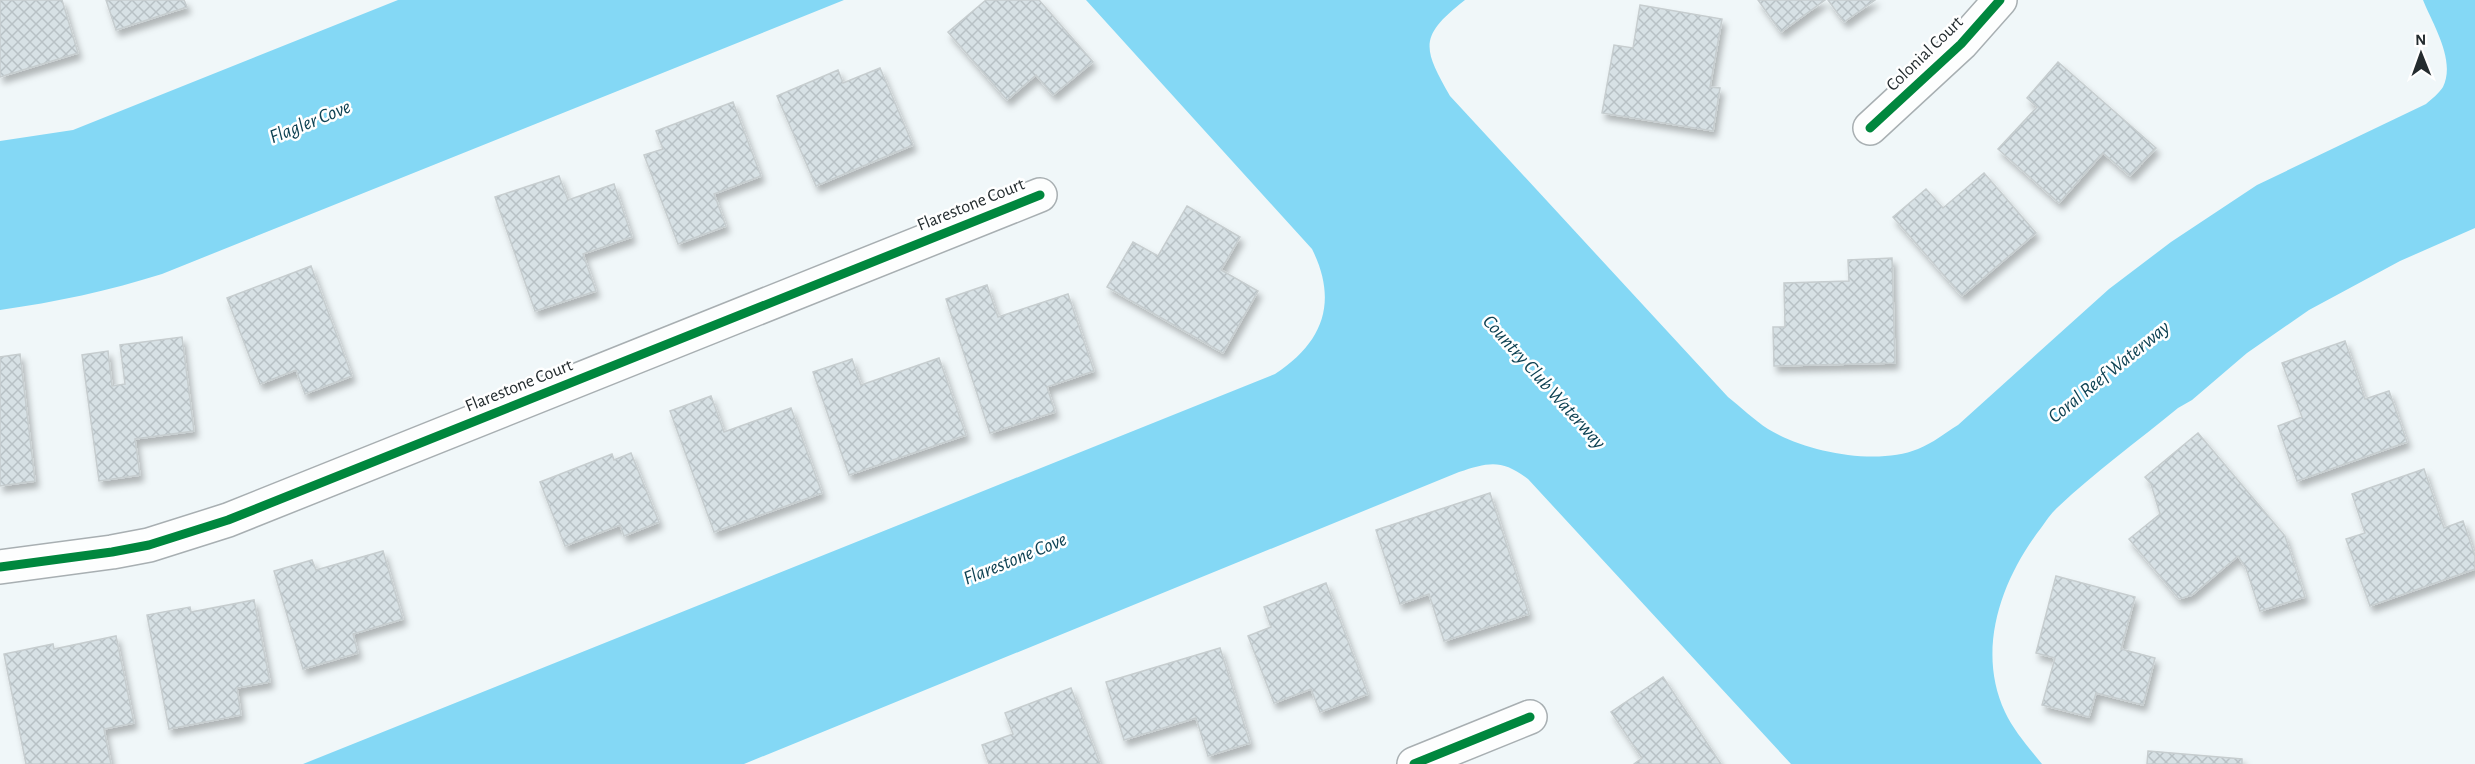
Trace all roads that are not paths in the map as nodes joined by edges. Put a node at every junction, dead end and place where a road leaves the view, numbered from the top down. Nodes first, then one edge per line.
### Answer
1 (2000, 0) edge
2 (1870, 128) dead end
3 (1040, 195) dead end
4 (0, 567) edge
5 (1530, 717) dead end
6 (1414, 764) edge

1 - 2 street, Colonial Court
3 - 4 street, Flarestone Court
5 - 6 street

